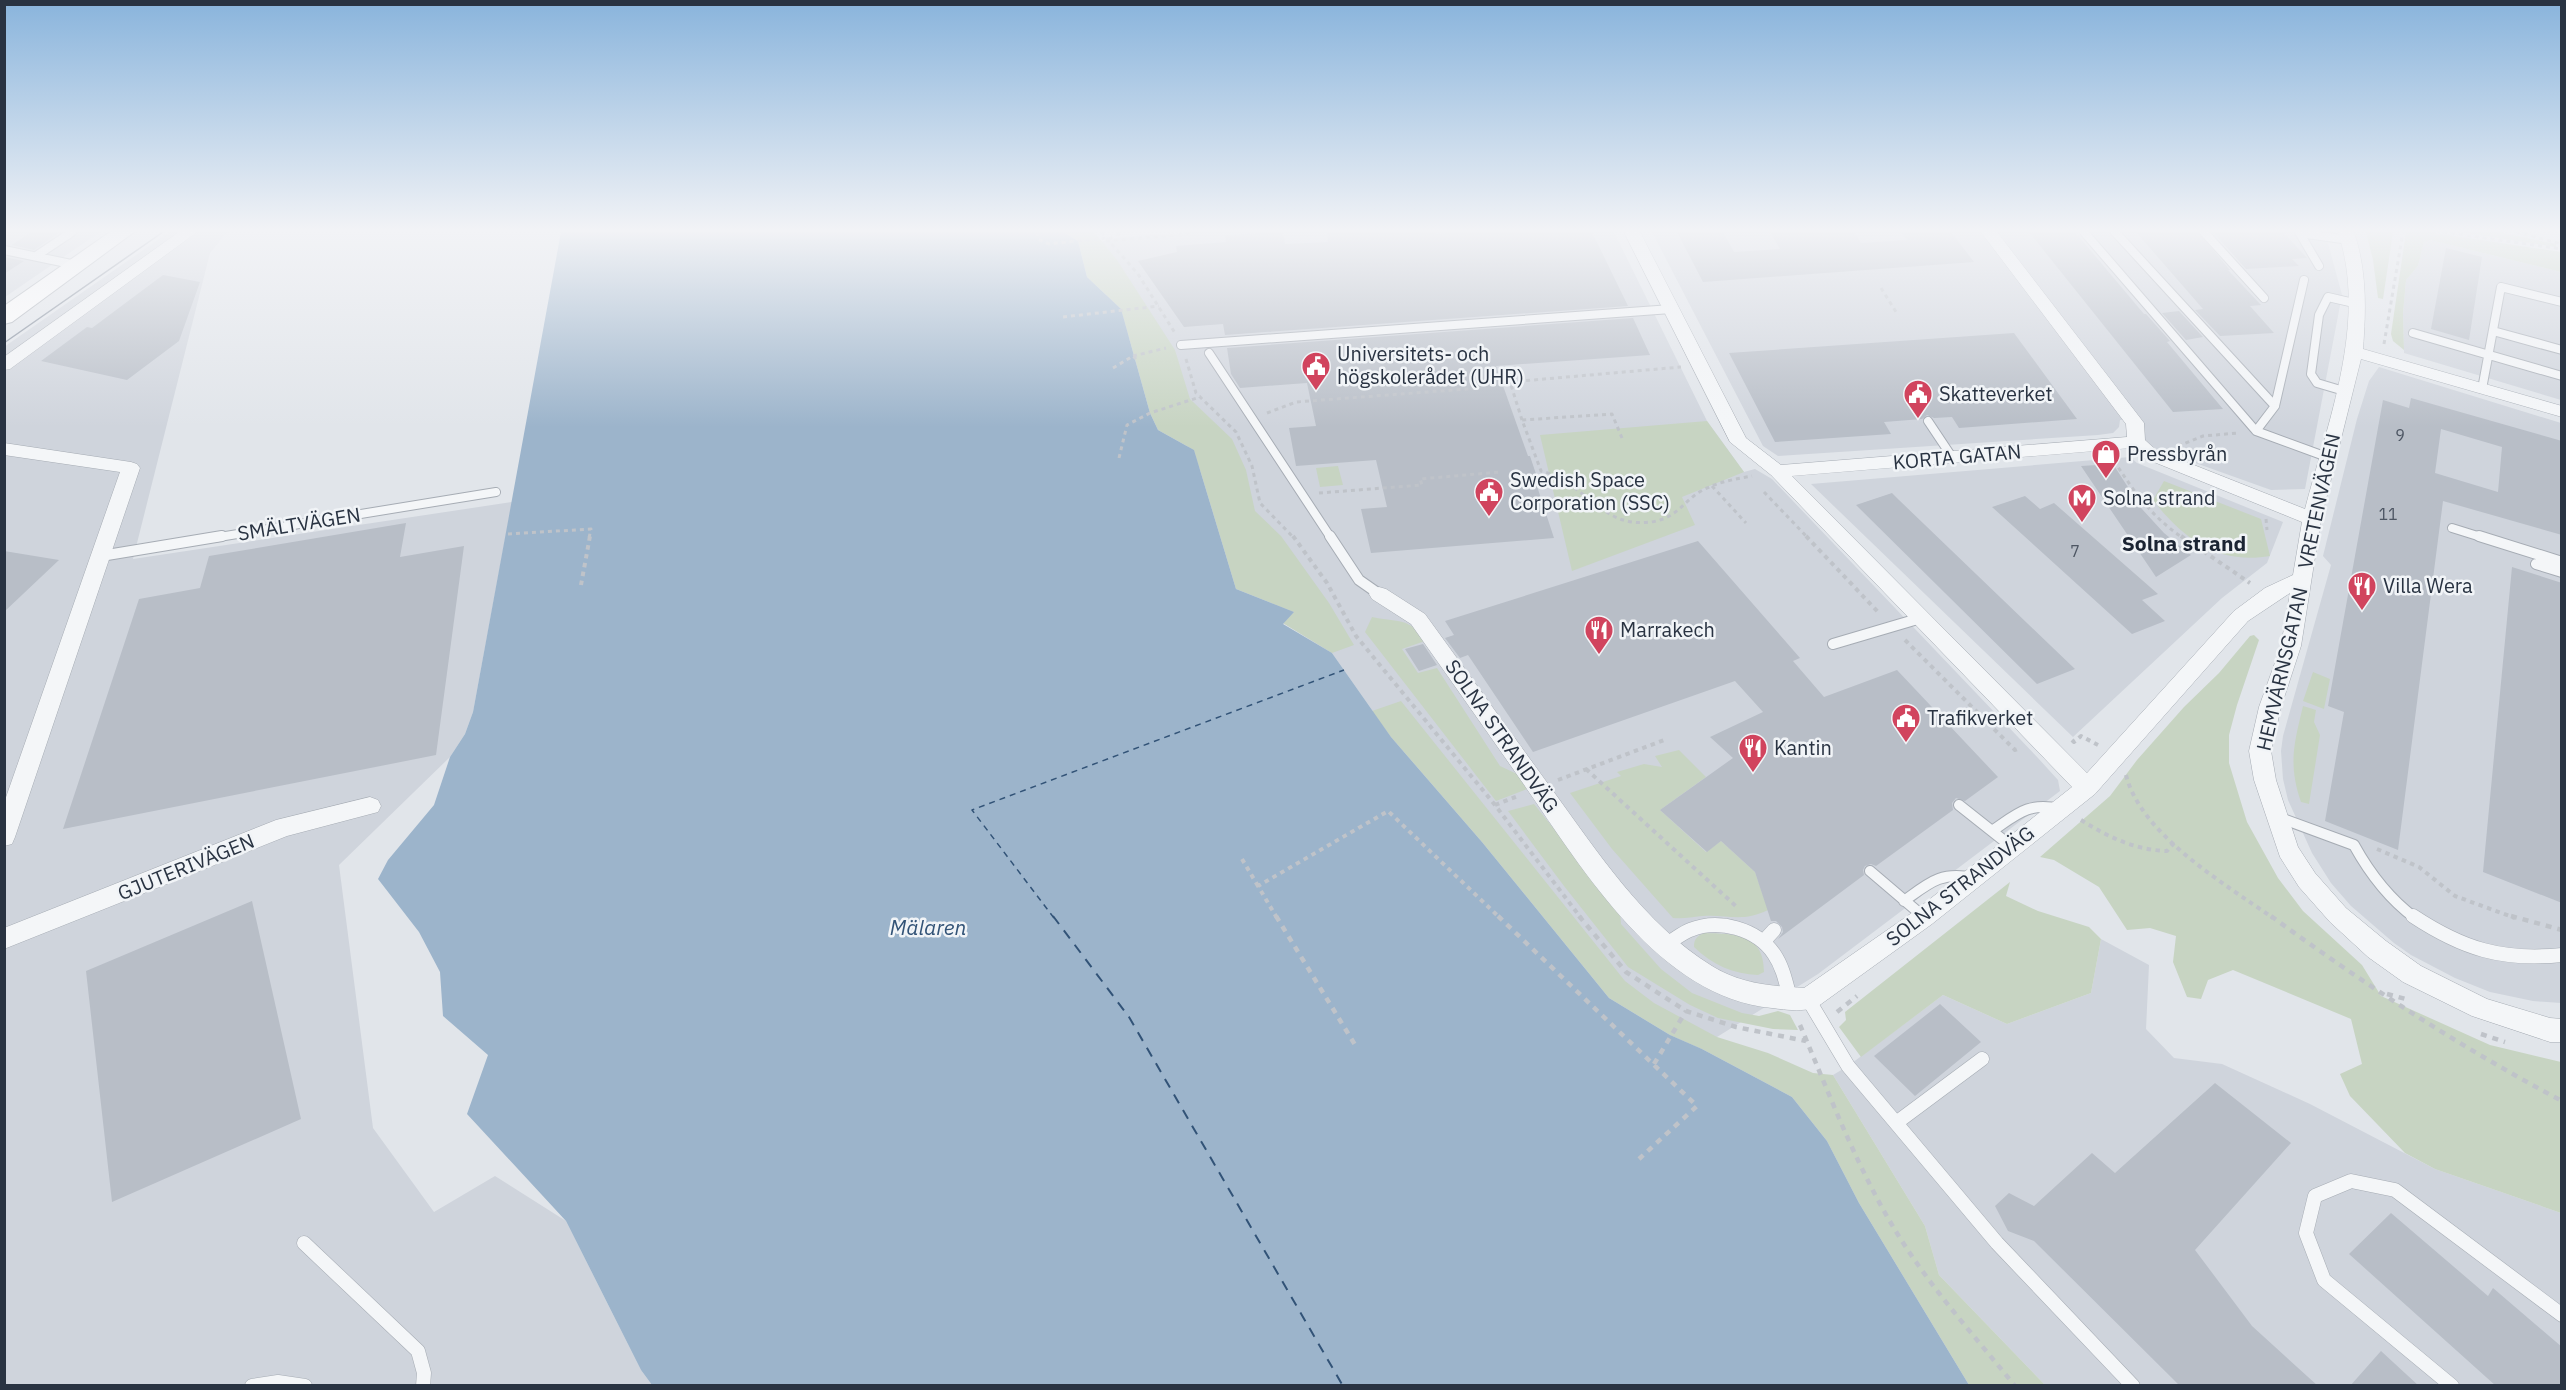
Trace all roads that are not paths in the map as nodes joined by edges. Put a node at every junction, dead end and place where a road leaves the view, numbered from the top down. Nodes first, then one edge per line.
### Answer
1 (31, 297) edge
2 (99, 297) edge
3 (1665, 297) edge
4 (2039, 297) edge
5 (2140, 297) edge
6 (2175, 297) edge
7 (2300, 297) edge
8 (2357, 297) edge
9 (2499, 297) edge
10 (2541, 297) edge
11 (2562, 302) edge
12 (2358, 304) junction
13 (1671, 309) junction
14 (4, 316) edge
15 (2493, 331) junction
16 (2413, 333) dead end
17 (1181, 345) road end
18 (2562, 350) edge
19 (2354, 351) junction
20 (1209, 353) dead end
21 (2488, 357) junction
22 (4, 365) edge
23 (2562, 376) edge
24 (2482, 389) junction
25 (2344, 391) junction
26 (2275, 406) junction
27 (2562, 412) edge
28 (1928, 421) dead end
29 (2256, 431) junction
30 (2136, 442) junction
31 (4, 449) edge
32 (1952, 457) junction
33 (2327, 457) junction
34 (1777, 471) junction
35 (496, 492) dead end
36 (2312, 519) junction
37 (2452, 528) dead end
38 (101, 556) junction
39 (2562, 562) edge
40 (2536, 564) dead end
41 (2562, 572) edge
42 (2303, 578) junction
43 (1380, 594) joint
44 (1921, 618) junction
45 (1833, 644) dead end
46 (2087, 788) junction
47 (370, 806) dead end
48 (1959, 806) dead end
49 (2060, 809) junction
50 (2275, 816) junction
51 (1992, 831) junction
52 (4, 837) edge
53 (2012, 847) junction
54 (1870, 871) dead end
55 (1973, 878) junction
56 (1904, 901) junction
57 (1924, 917) junction
58 (4, 939) edge
59 (1666, 944) junction
60 (2562, 955) edge
61 (1799, 999) junction
62 (2562, 1031) edge
63 (1982, 1059) dead end
64 (1896, 1123) junction
65 (304, 1243) dead end
66 (2562, 1315) edge
67 (252, 1386) edge
68 (305, 1386) edge
69 (423, 1386) edge
70 (2133, 1386) edge
71 (2452, 1386) edge

1 - 14 street
2 - 22 street
3 - 13 street
4 - 30 street
5 - 29 lane
6 - 26 lane
7 - 26 lane
8 - 12 street, VRETENVÄGEN
9 - 15 lane
10 - 11 lane
12 - 19 street, VRETENVÄGEN
12 - 25 lane
13 - 17 lane
13 - 34 street
15 - 18 lane
15 - 21 lane
16 - 21 lane
19 - 24 street
19 - 25 street, VRETENVÄGEN
20 - 43 lane
21 - 23 lane
21 - 24 lane
24 - 27 street
25 - 33 street, VRETENVÄGEN
26 - 29 lane
28 - 32 lane
29 - 33 lane
30 - 32 street, KORTA GATAN
30 - 36 street
31 - 38 street
32 - 34 street, KORTA GATAN
33 - 36 street, VRETENVÄGEN
34 - 44 street
35 - 38 lane, SMÄLTVÄGEN
36 - 42 street, VRETENVÄGEN
37 - 39 lane
38 - 52 street
40 - 41 lane
42 - 46 street, VRETENVÄGEN
42 - 50 street, HEMVÄRNSGATAN
43 - 59 street, SOLNA STRANDVÄG
44 - 45 lane
44 - 46 street
46 - 49 street, SOLNA STRANDVÄG
47 - 58 street, GJUTERIVÄGEN
48 - 51 lane
49 - 51 lane
49 - 53 street, SOLNA STRANDVÄG
50 - 60 lane
50 - 62 street, HEMVÄRNSGATAN
51 - 53 lane
53 - 55 street, SOLNA STRANDVÄG
54 - 56 lane
55 - 56 lane
55 - 57 street, SOLNA STRANDVÄG
56 - 57 lane
57 - 61 street, SOLNA STRANDVÄG
59 - 61 street, SOLNA STRANDVÄG
59 - 61 lane
61 - 64 lane
63 - 64 lane
64 - 70 lane
65 - 69 lane
66 - 71 lane
67 - 68 lane

